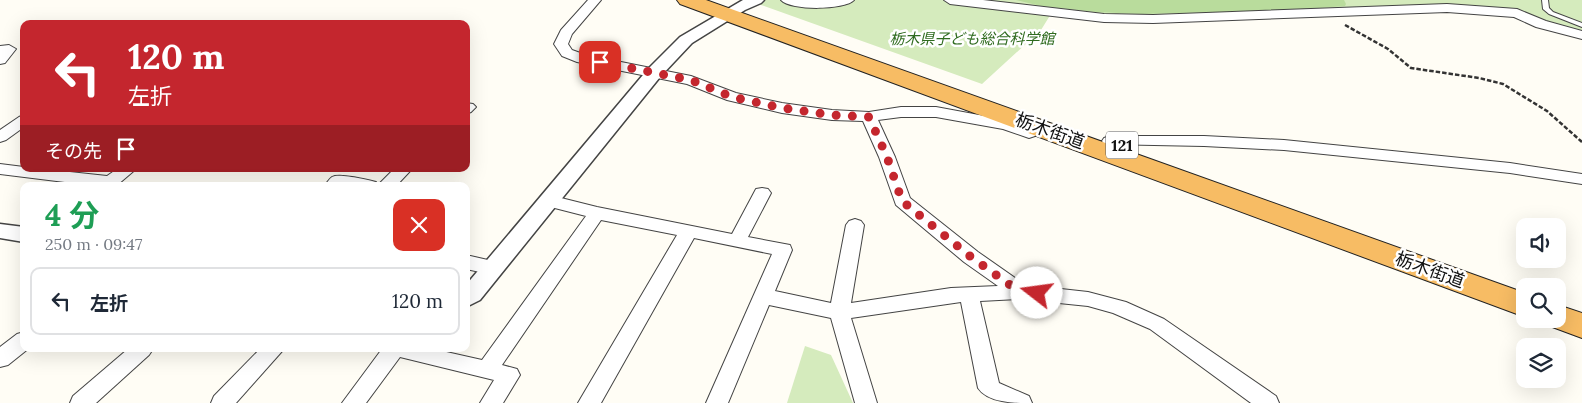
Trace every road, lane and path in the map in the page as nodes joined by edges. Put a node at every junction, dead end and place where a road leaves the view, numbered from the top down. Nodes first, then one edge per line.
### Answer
1 (594, 0) edge
2 (687, 0) edge
3 (787, 0) edge
4 (848, 0) edge
5 (950, 0) edge
6 (1545, 0) edge
7 (736, 5) edge
8 (1546, 9) junction
9 (1323, 13) junction
10 (1541, 24) junction
11 (1582, 25) edge
12 (1582, 35) edge
13 (0, 50) edge
14 (0, 60) edge
15 (654, 73) junction
16 (869, 117) junction
17 (20, 123) edge
18 (1037, 136) dead end
19 (0, 138) edge
20 (1110, 141) junction
21 (1582, 142) edge
22 (0, 169) edge
23 (20, 172) edge
24 (22, 172) edge
25 (124, 172) edge
26 (401, 172) edge
27 (1582, 179) edge
28 (94, 182) edge
29 (111, 182) edge
30 (390, 182) edge
31 (762, 193) dead end
32 (549, 201) junction
33 (597, 213) junction
34 (856, 225) dead end
35 (0, 231) edge
36 (689, 231) junction
37 (20, 234) edge
38 (738, 240) junction
39 (470, 263) edge
40 (494, 268) junction
41 (1516, 287) edge
42 (1020, 292) junction
43 (969, 294) junction
44 (470, 295) edge
45 (763, 296) junction
46 (1516, 302) edge
47 (1566, 305) edge
48 (1582, 310) edge
49 (839, 312) junction
50 (1566, 320) edge
51 (1582, 326) edge
52 (20, 343) edge
53 (139, 352) edge
54 (270, 352) edge
55 (392, 352) edge
56 (412, 352) edge
57 (0, 358) edge
58 (487, 369) junction
59 (81, 403) edge
60 (222, 403) edge
61 (353, 403) edge
62 (491, 403) edge
63 (590, 403) edge
64 (717, 403) edge
65 (866, 403) edge
66 (1021, 403) edge
67 (1268, 403) edge

1 - 15 street
2 - 7 highway, 栃木街道 / 121
3 - 4 street
5 - 9 street
6 - 8 lane
7 - 15 street
7 - 20 highway, 栃木街道 / 121
7 - 46 highway, 栃木街道 / 121
8 - 10 lane
8 - 11 lane
9 - 10 street
9 - 21 path
10 - 12 street
13 - 14 street
15 - 16 street
15 - 32 street
16 - 18 street
16 - 42 street
17 - 19 street
20 - 27 street
20 - 41 highway, 栃木街道 / 121
22 - 23 street
24 - 28 street
25 - 29 street
26 - 30 street
31 - 38 street
32 - 33 street
32 - 40 street
33 - 36 street
33 - 58 street
34 - 49 street
35 - 37 street
36 - 38 street
36 - 63 street
38 - 45 street
39 - 40 street
40 - 44 street
42 - 43 street
42 - 67 street
43 - 49 street
43 - 66 street
45 - 49 street
45 - 64 street
47 - 48 highway
49 - 65 street
50 - 51 highway
52 - 57 street
53 - 59 street
54 - 60 street
55 - 61 street
56 - 58 street
58 - 62 street

